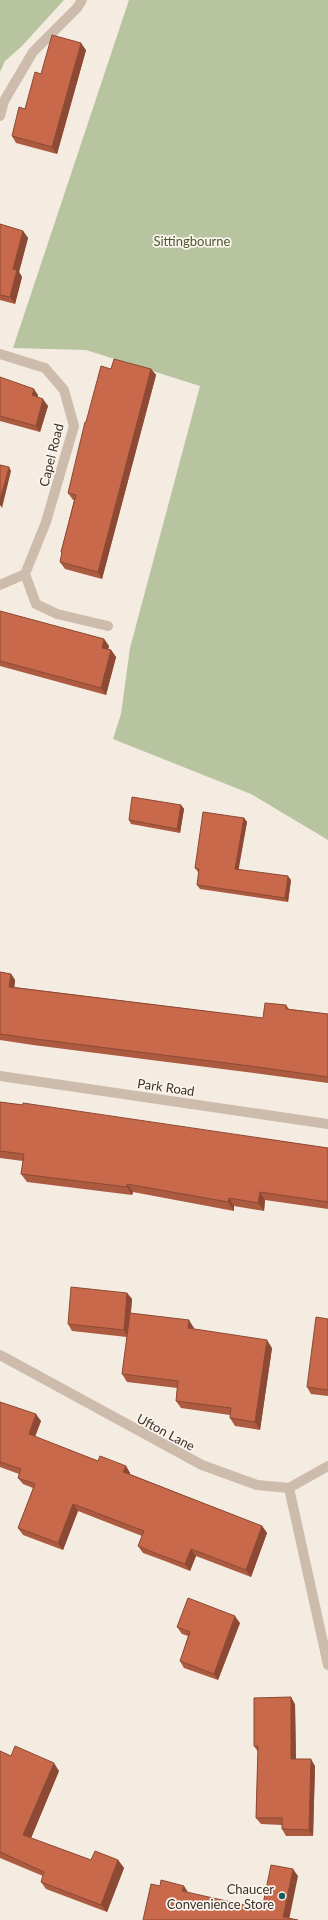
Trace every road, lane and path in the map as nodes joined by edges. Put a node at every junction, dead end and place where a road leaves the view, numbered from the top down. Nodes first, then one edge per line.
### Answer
1 (82, 0) edge
2 (0, 116) edge
3 (0, 354) edge
4 (25, 574) junction
5 (0, 585) edge
6 (108, 626) dead end
7 (0, 1076) edge
8 (328, 1124) edge
9 (0, 1356) edge
10 (328, 1466) edge
11 (289, 1488) junction
12 (328, 1665) edge

1 - 2 street
3 - 4 street, Capel Road
4 - 5 street
4 - 6 street
7 - 8 street, Park Road
9 - 11 street, Ufton Lane
10 - 11 street
11 - 12 street

